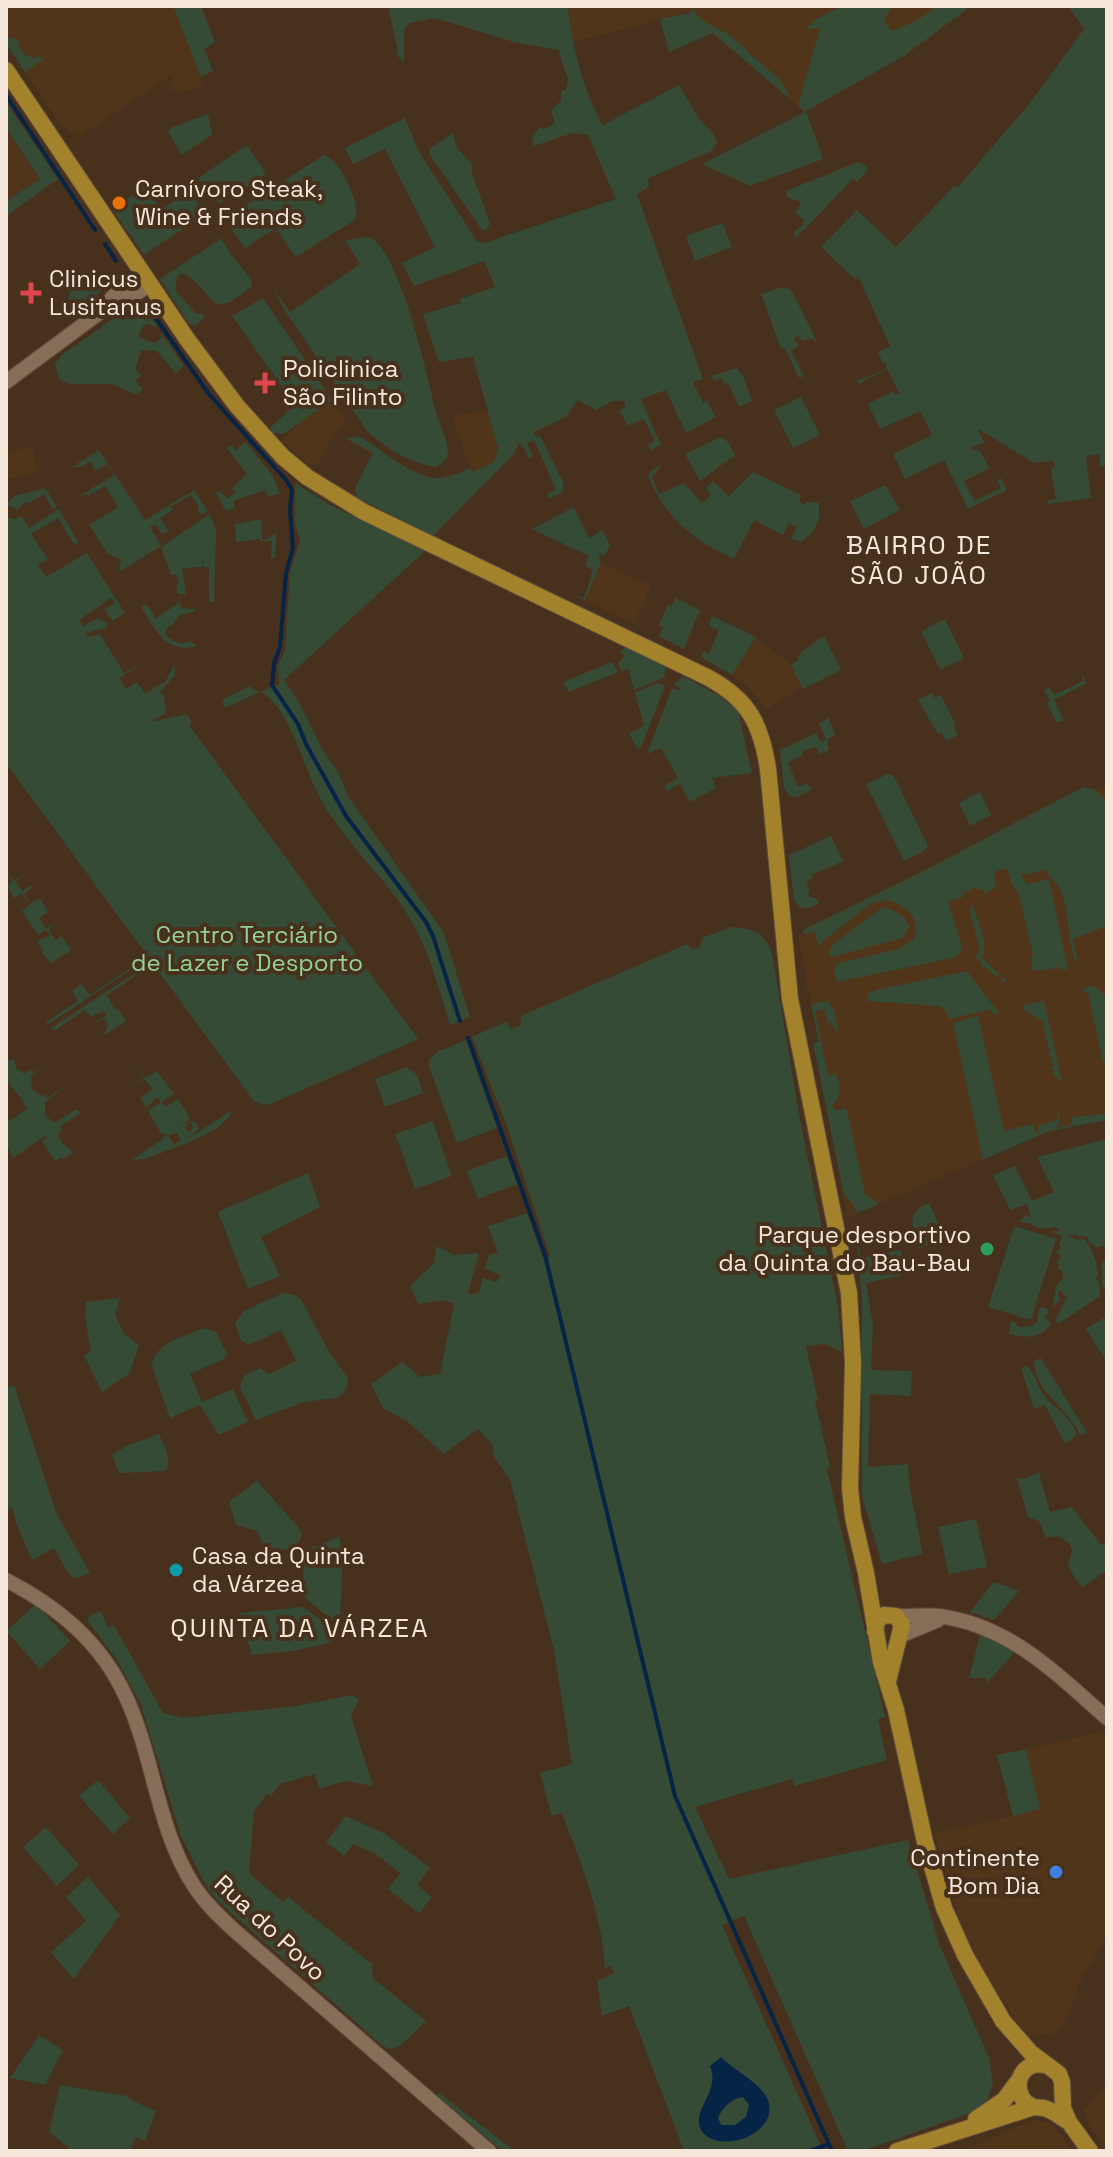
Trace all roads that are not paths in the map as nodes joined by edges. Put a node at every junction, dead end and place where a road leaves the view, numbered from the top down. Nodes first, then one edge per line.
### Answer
1 (6, 70) edge
2 (146, 279) junction
3 (6, 382) edge
4 (866, 1573) junction
5 (6, 1580) edge
6 (895, 1616) junction
7 (946, 1617) junction
8 (875, 1632) junction
9 (901, 1636) junction
10 (888, 1681) junction
11 (1107, 1718) edge
12 (1003, 2021) junction
13 (1049, 2066) junction
14 (1021, 2076) junction
15 (1061, 2094) junction
16 (1039, 2107) junction
17 (1069, 2122) junction
18 (948, 2134) junction
19 (489, 2151) edge
20 (897, 2151) edge
21 (1090, 2151) edge

1 - 2 main road
2 - 3 street
2 - 4 main road
4 - 6 main road
4 - 8 main road
5 - 19 street, Rua do Povo
6 - 7 street
6 - 8 main road
6 - 9 main road
7 - 9 street
7 - 11 street
8 - 9 main road
8 - 10 main road
9 - 10 main road
10 - 12 main road
12 - 13 main road
12 - 14 main road
13 - 14 main road
13 - 15 main road
14 - 16 main road
14 - 18 main road
15 - 16 main road
15 - 17 main road
16 - 17 main road
16 - 18 main road
17 - 21 main road
18 - 20 main road

